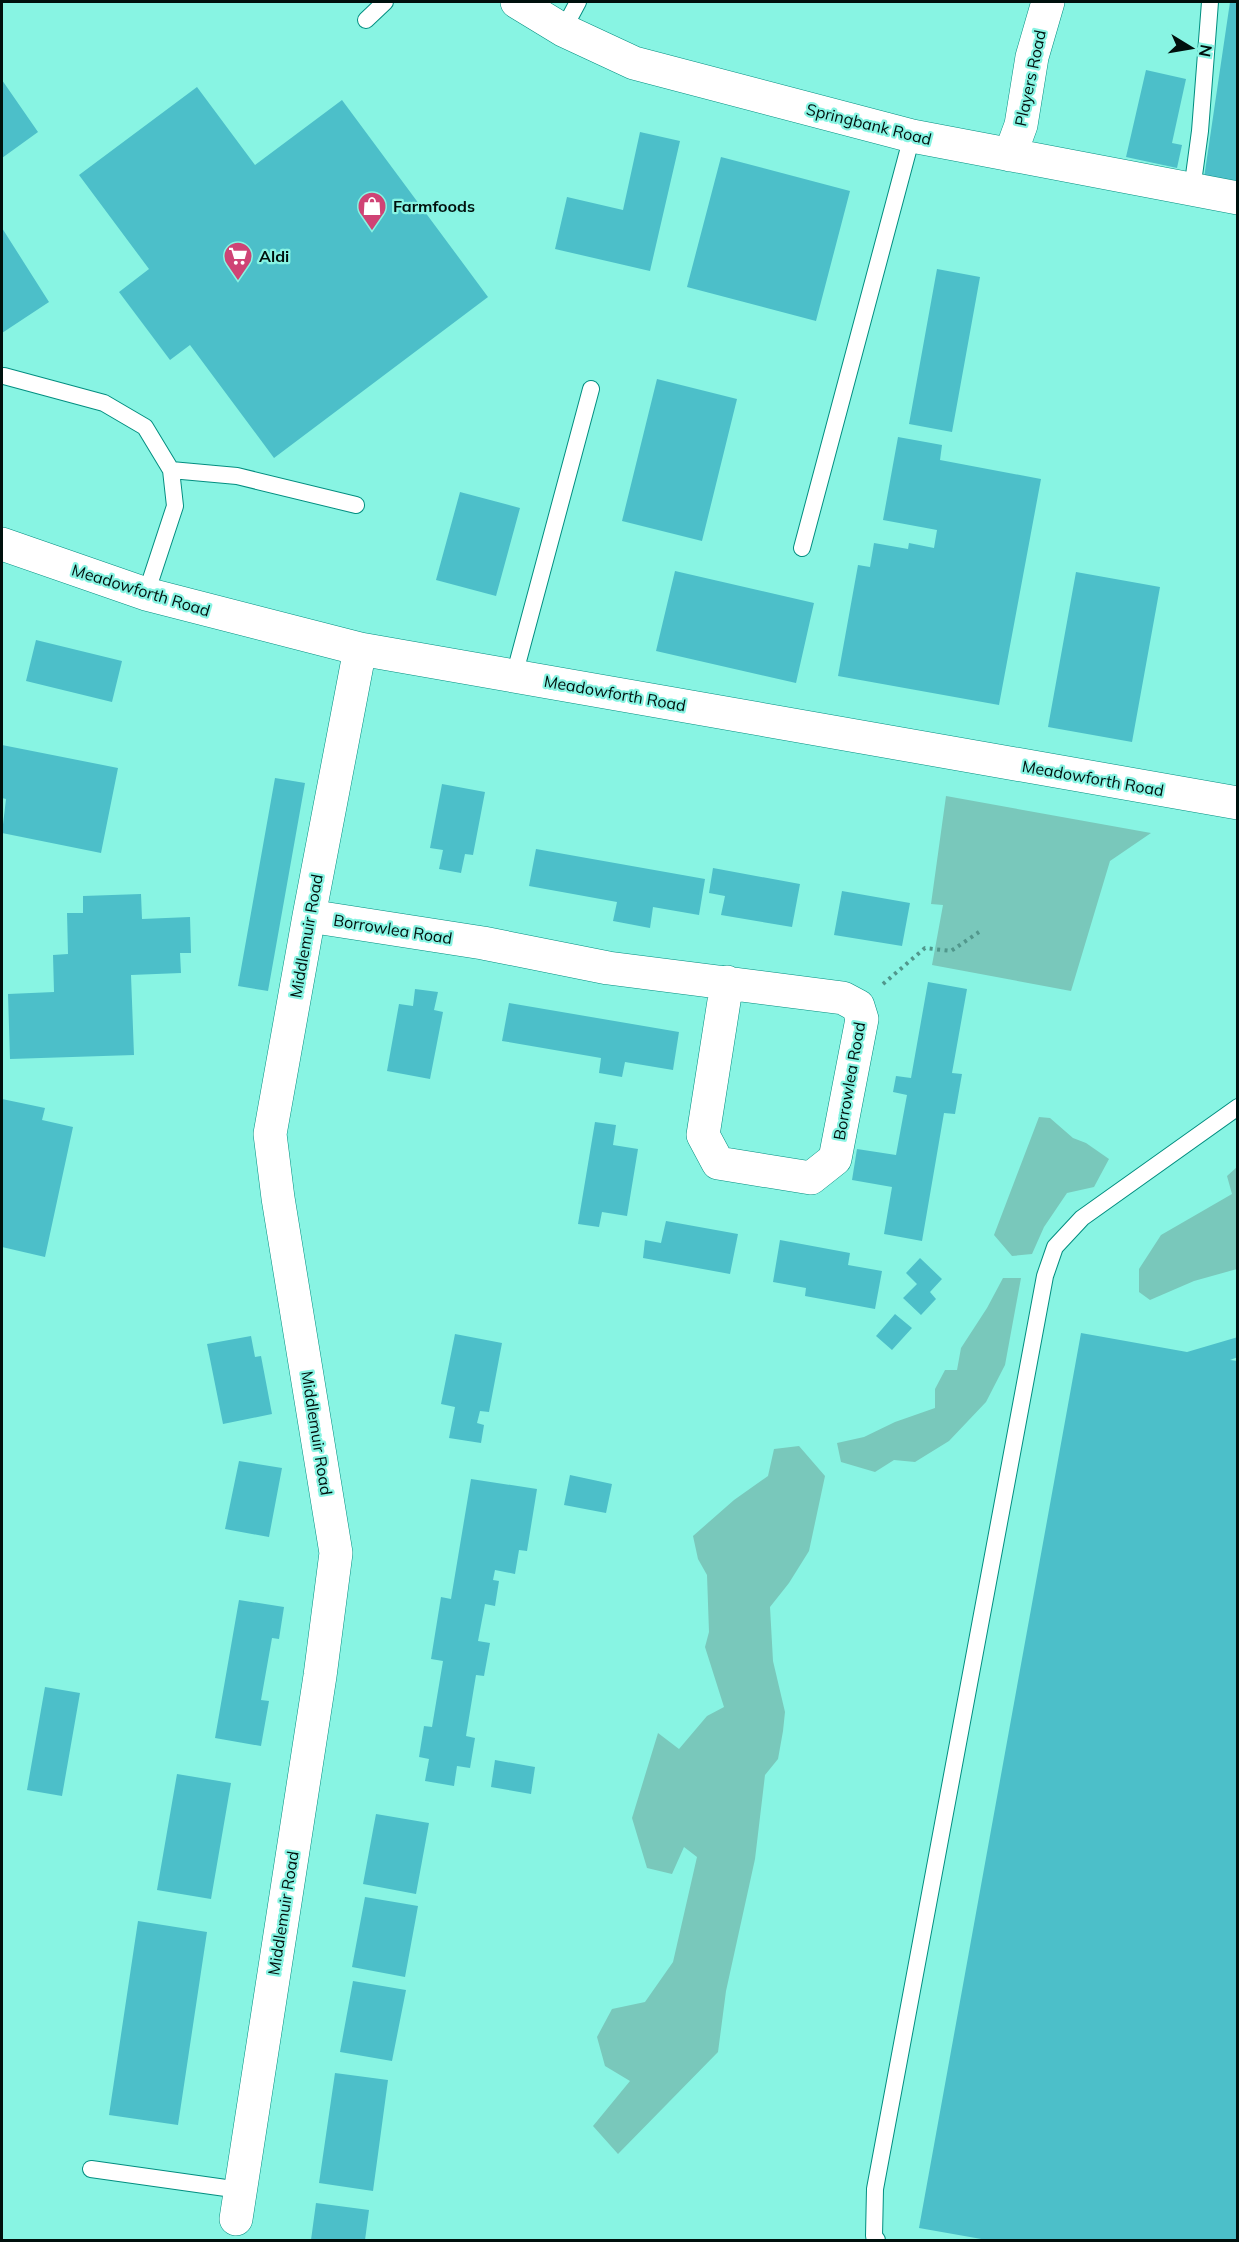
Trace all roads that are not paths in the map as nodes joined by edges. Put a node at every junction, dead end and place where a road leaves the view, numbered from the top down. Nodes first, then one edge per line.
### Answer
1 (385, 2) edge
2 (517, 2) edge
3 (578, 2) edge
4 (1048, 2) edge
5 (1210, 2) edge
6 (366, 20) dead end
7 (563, 30) junction
8 (912, 136) junction
9 (1010, 155) junction
10 (1192, 190) junction
11 (1238, 198) edge
12 (4, 376) dead end
13 (591, 389) dead end
14 (171, 470) junction
15 (356, 505) dead end
16 (2, 544) edge
17 (801, 549) dead end
18 (146, 594) junction
19 (360, 649) junction
20 (514, 676) junction
21 (1238, 803) edge
22 (309, 916) junction
23 (727, 982) junction
24 (1238, 1107) edge
25 (91, 2169) dead end
26 (238, 2204) joint
27 (877, 2241) edge

1 - 6 lane
2 - 7 street, Springbank Road
3 - 7 lane
4 - 9 street, Players Road
5 - 10 lane
7 - 8 street, Springbank Road
8 - 9 street, Springbank Road
8 - 17 lane
9 - 10 street, Springbank Road
10 - 11 street, Springbank Road
12 - 14 lane
13 - 20 lane
14 - 15 lane
14 - 18 lane
16 - 18 street, Meadowforth Road
18 - 19 street, Meadowforth Road
19 - 20 street, Meadowforth Road
19 - 22 street, Middlemuir Road
20 - 21 street, Meadowforth Road
22 - 23 street, Borrowlea Road
22 - 26 street, Middlemuir Road
23 - 23 street, Borrowlea Road
24 - 27 lane
25 - 26 lane

